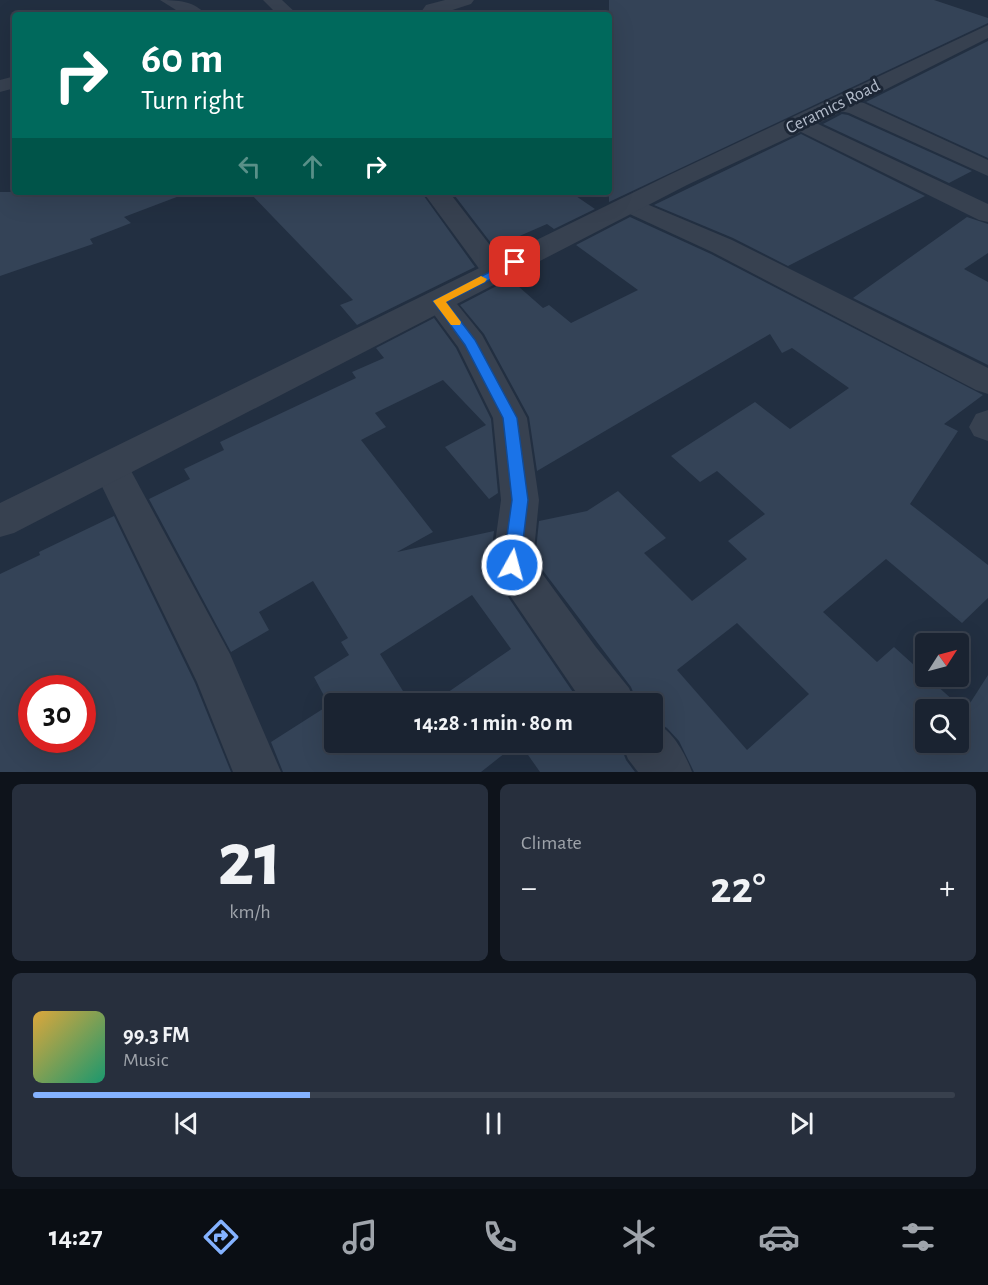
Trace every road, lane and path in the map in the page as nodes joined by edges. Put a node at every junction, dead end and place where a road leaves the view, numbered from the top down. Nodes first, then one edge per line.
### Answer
1 (170, 0) edge
2 (272, 0) edge
3 (465, 0) edge
4 (192, 12) edge
5 (286, 12) edge
6 (430, 12) edge
7 (988, 31) edge
8 (838, 104) junction
9 (801, 123) junction
10 (988, 169) edge
11 (438, 195) edge
12 (630, 205) junction
13 (988, 214) edge
14 (496, 272) junction
15 (439, 301) junction
16 (988, 382) edge
17 (988, 423) edge
18 (988, 428) edge
19 (110, 466) junction
20 (0, 521) edge
21 (604, 693) edge
22 (654, 753) edge
23 (258, 772) edge
24 (669, 772) edge

1 - 4 street
2 - 5 street
3 - 6 street
7 - 8 street, Ceramics Road
8 - 9 street, Ceramics Road
8 - 10 street
9 - 12 street, Ceramics Road
9 - 13 street
11 - 14 street
12 - 14 street, Ceramics Road
12 - 16 street
14 - 15 street, Ceramics Road
15 - 19 street, Ceramics Road
15 - 21 street
17 - 18 street
19 - 20 street, Ceramics Road
19 - 23 street
22 - 24 street

